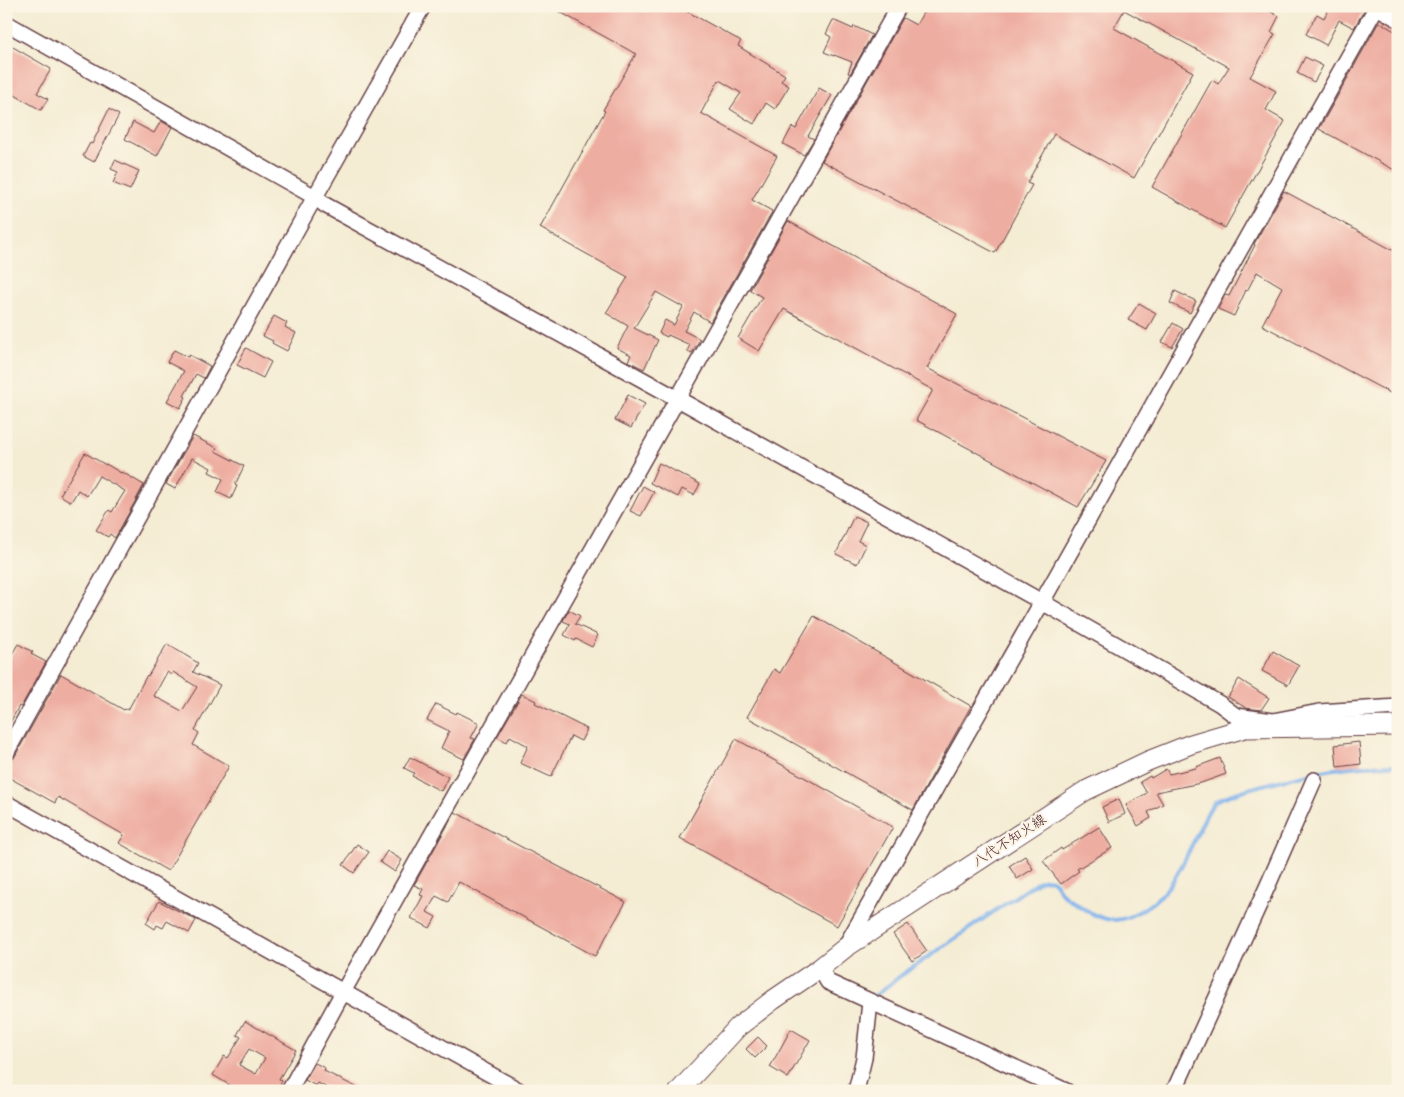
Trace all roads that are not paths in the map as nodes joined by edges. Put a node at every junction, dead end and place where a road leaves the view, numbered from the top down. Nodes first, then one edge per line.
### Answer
1 (423, 6) edge
2 (899, 6) edge
3 (1376, 6) edge
4 (1398, 19) edge
5 (6, 23) edge
6 (315, 197) junction
7 (678, 399) junction
8 (1042, 602) junction
9 (1398, 707) edge
10 (1241, 722) junction
11 (1398, 726) edge
12 (6, 753) edge
13 (1314, 780) dead end
14 (6, 803) edge
15 (845, 948) junction
16 (820, 968) junction
17 (343, 992) junction
18 (870, 1002) junction
19 (289, 1091) edge
20 (520, 1091) edge
21 (680, 1091) edge
22 (856, 1091) edge
23 (1066, 1091) edge
24 (1174, 1091) edge

1 - 6 street
2 - 7 street
3 - 4 street
3 - 8 street
5 - 6 street
6 - 7 street
6 - 12 street
7 - 8 street
7 - 17 street
8 - 10 street
8 - 15 street
9 - 10 street
10 - 11 main road, 八代不知火線
10 - 15 main road, 八代不知火線
13 - 24 street
14 - 17 street
15 - 16 main road, 八代不知火線
16 - 18 street
16 - 21 main road, 八代不知火線
17 - 19 street
17 - 20 street
18 - 22 street
18 - 23 street

